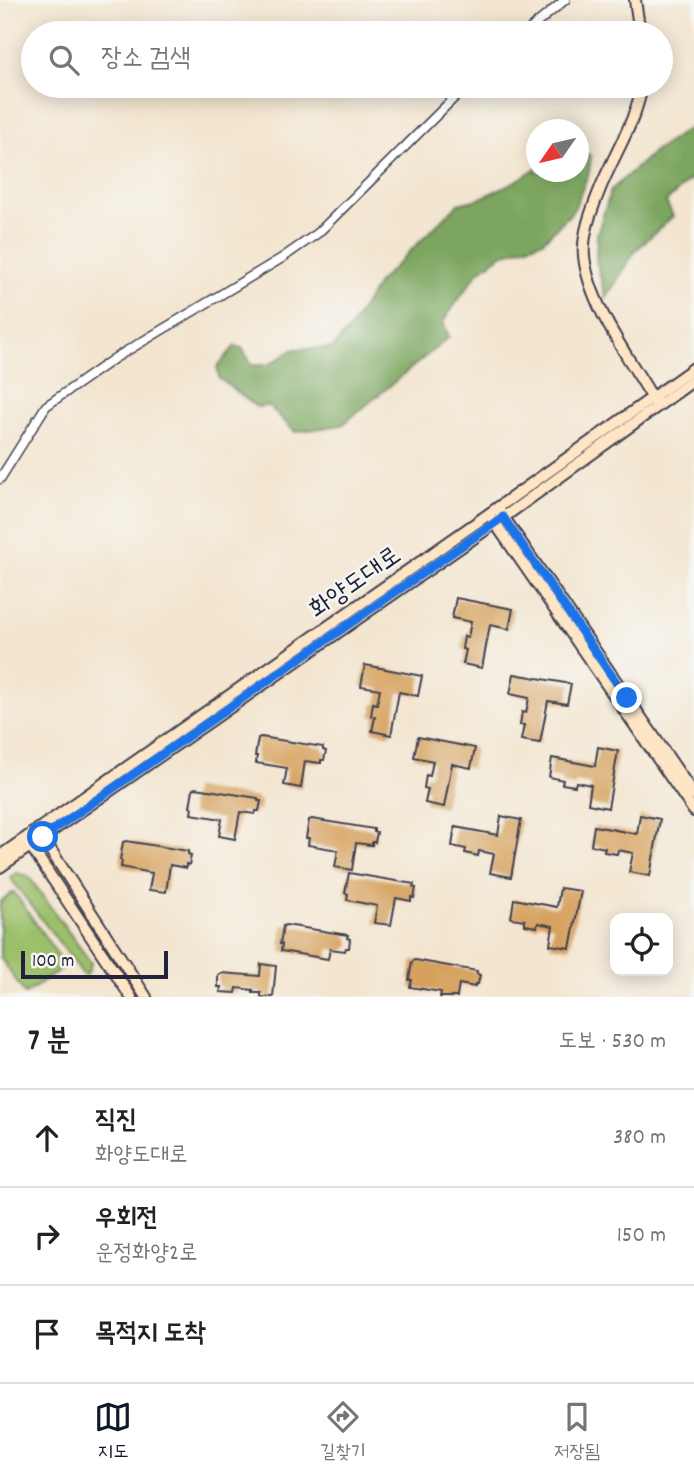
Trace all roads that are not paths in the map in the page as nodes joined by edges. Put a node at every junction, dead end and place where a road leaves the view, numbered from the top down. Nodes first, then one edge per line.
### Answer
1 (565, 0) edge
2 (635, 0) edge
3 (540, 21) edge
4 (638, 21) edge
5 (454, 98) edge
6 (640, 98) edge
7 (694, 368) edge
8 (694, 380) edge
9 (655, 402) junction
10 (0, 479) edge
11 (496, 516) junction
12 (694, 795) edge
13 (694, 811) edge
14 (40, 833) junction
15 (28, 842) junction
16 (0, 856) edge
17 (0, 867) edge
18 (131, 997) edge
19 (146, 997) edge

1 - 3 street
2 - 4 street
5 - 10 street
6 - 9 street
7 - 9 street, 화양도대로
8 - 9 street, 화양도대로
9 - 11 street, 화양도대로
11 - 12 street
11 - 13 street
11 - 14 street, 화양도대로
14 - 15 street, 화양도대로
14 - 19 street
15 - 16 street
15 - 17 street
15 - 18 street

